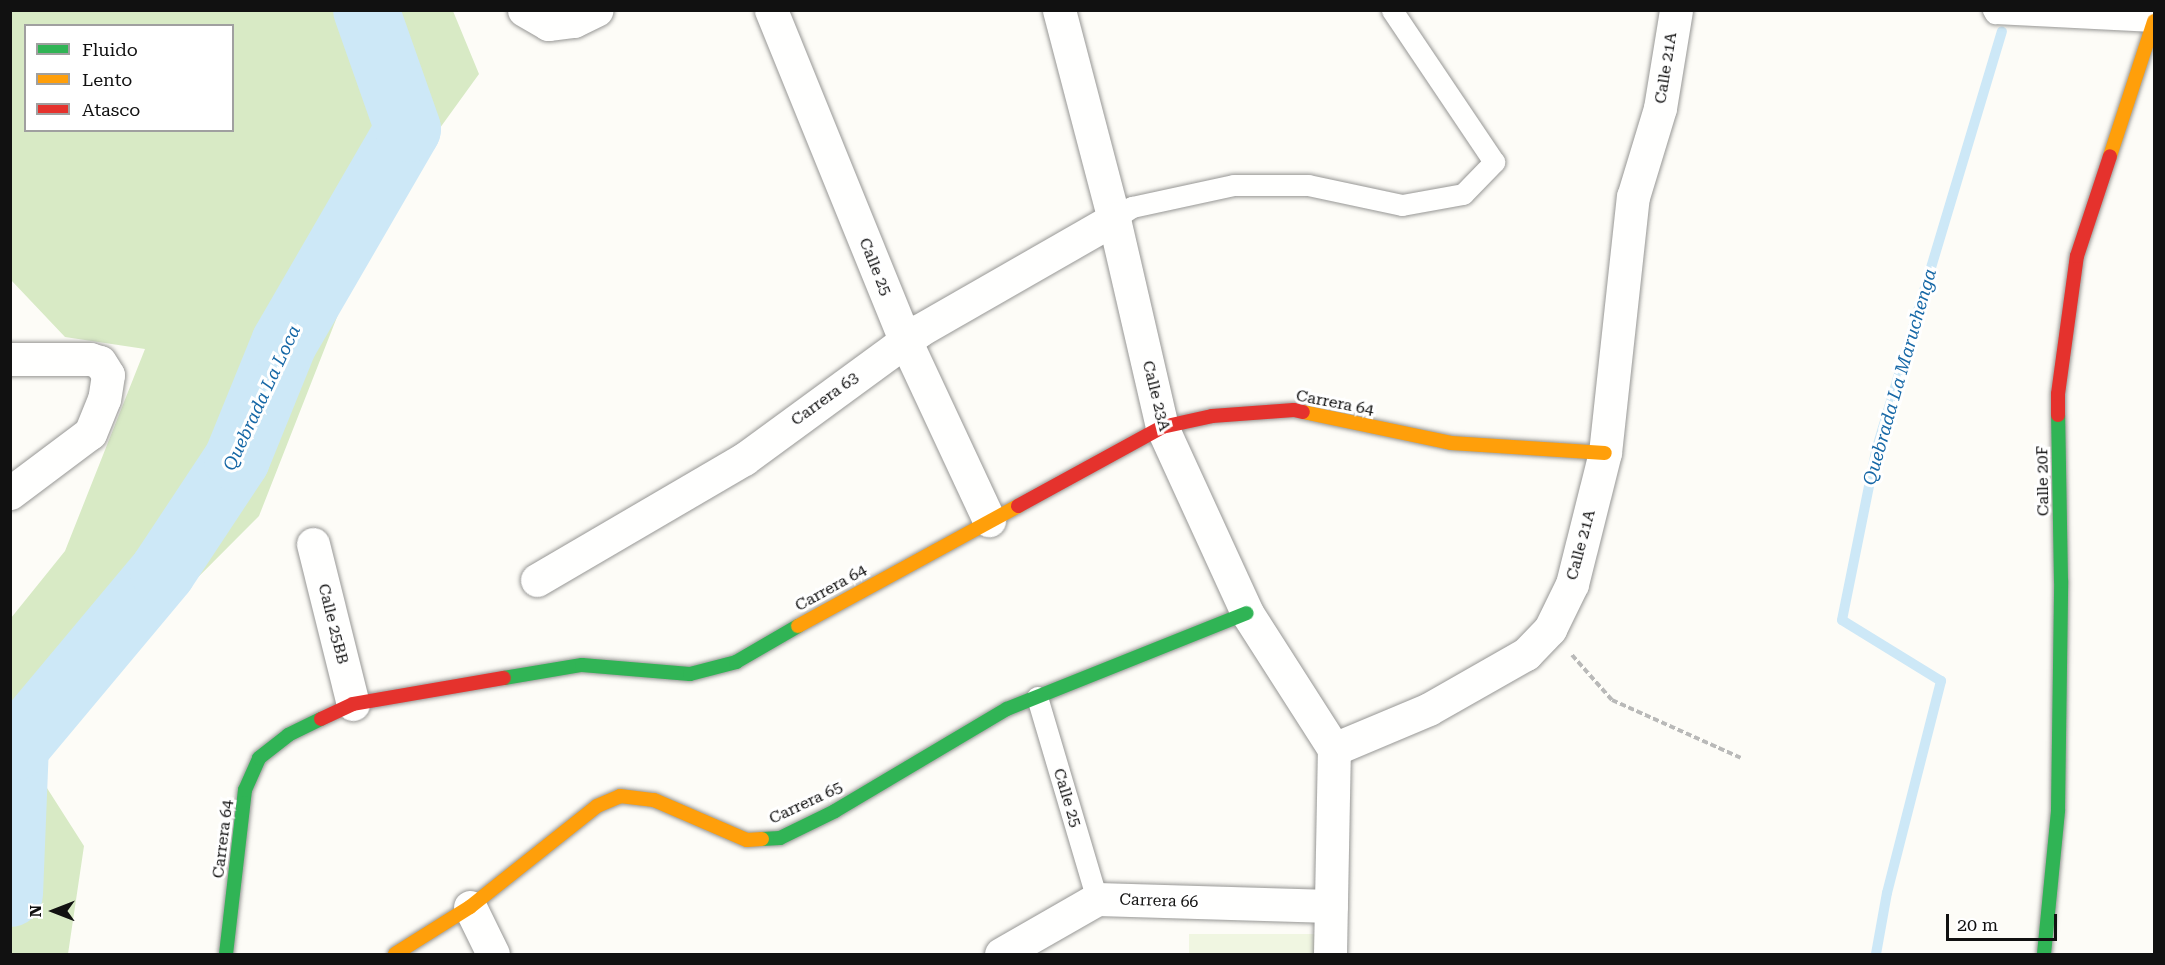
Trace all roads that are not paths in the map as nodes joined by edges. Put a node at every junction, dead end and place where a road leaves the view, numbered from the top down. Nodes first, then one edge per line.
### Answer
1 (524, 10) edge
2 (597, 10) edge
3 (771, 10) edge
4 (1059, 10) edge
5 (1392, 10) edge
6 (1993, 10) edge
7 (1674, 11) edge
8 (2154, 21) edge
9 (1114, 219) junction
10 (905, 340) junction
11 (10, 359) edge
12 (1162, 427) junction
13 (1605, 453) junction
14 (10, 493) edge
15 (989, 520) junction
16 (314, 544) dead end
17 (537, 580) dead end
18 (1247, 613) junction
19 (1036, 697) junction
20 (353, 704) junction
21 (1334, 749) junction
22 (1097, 899) junction
23 (1331, 906) junction
24 (470, 907) junction
25 (1335, 951) edge
26 (226, 954) edge
27 (395, 954) edge
28 (493, 954) edge
29 (1001, 954) edge
30 (2044, 954) edge

1 - 2 street
3 - 10 street, Calle 25
4 - 9 street, Calle 23A
5 - 9 lane
6 - 8 lane
7 - 13 street, Calle 21A
8 - 30 street, Calle 20F
9 - 10 street, Carrera 63
9 - 12 street, Calle 23A
10 - 15 street, Calle 25
10 - 17 street, Carrera 63
11 - 14 street
12 - 13 street, Carrera 64
12 - 15 street, Carrera 64
12 - 18 street, Calle 23A
13 - 21 street, Calle 21A
15 - 20 street, Carrera 64
16 - 20 street, Calle 25BB
18 - 19 street, Carrera 65
18 - 21 street, Calle 23A
19 - 22 lane, Calle 25
19 - 24 street, Carrera 65
20 - 26 street, Carrera 64
21 - 23 street
22 - 23 street, Carrera 66
22 - 29 street, Carrera 66
23 - 25 street
24 - 27 street, Carrera 65
24 - 28 street

